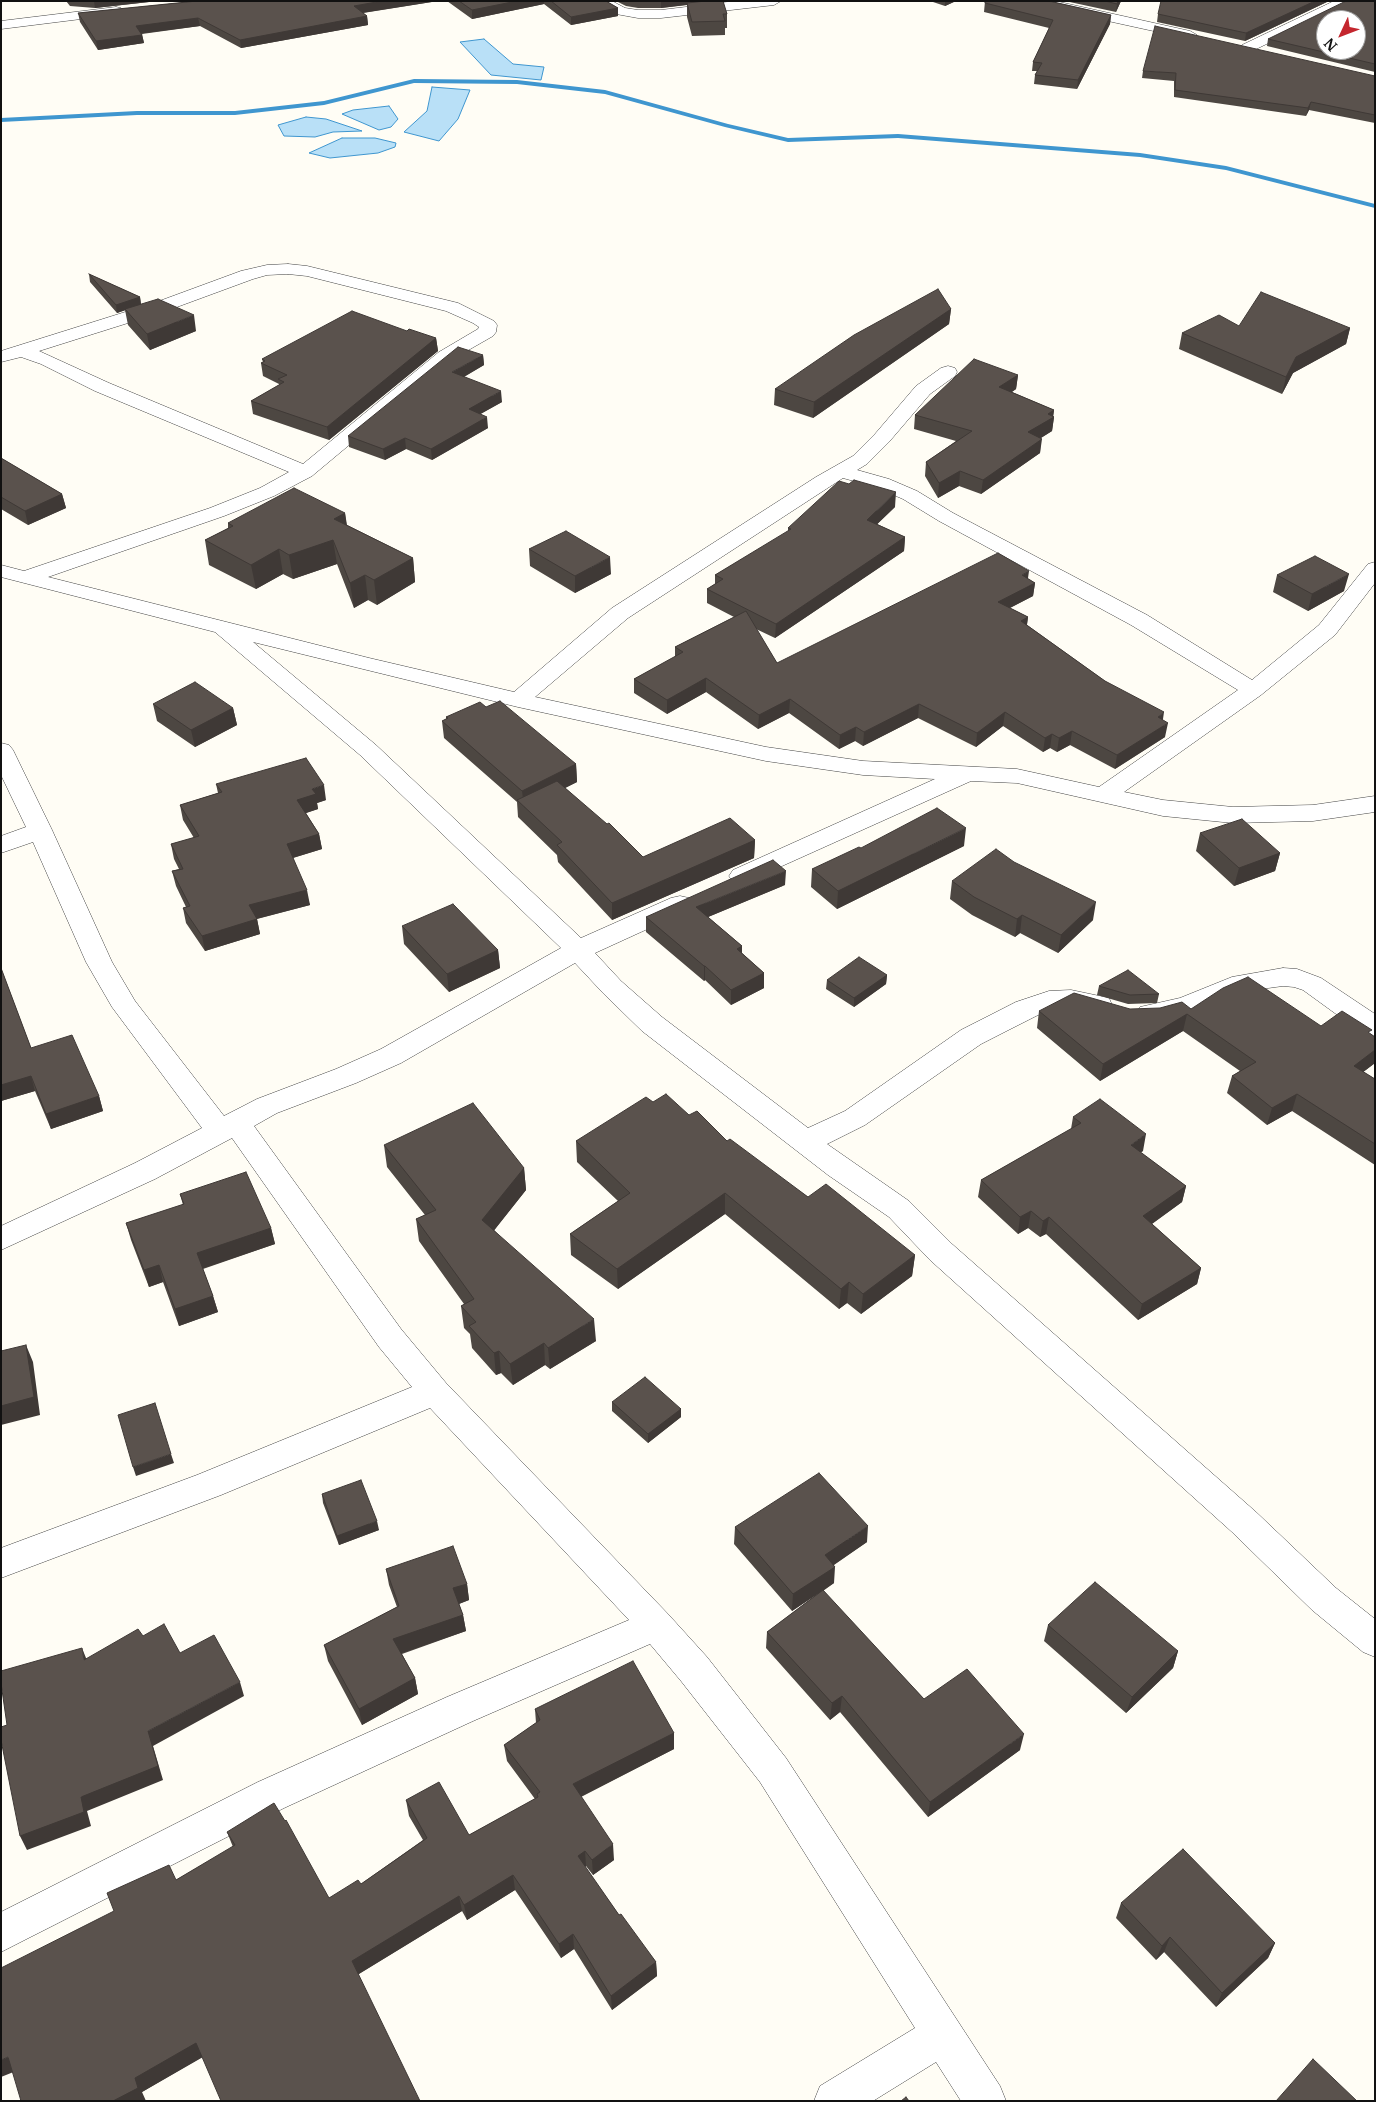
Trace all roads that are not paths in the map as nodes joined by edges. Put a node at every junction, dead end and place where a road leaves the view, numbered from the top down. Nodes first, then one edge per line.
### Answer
1 (601, 1) edge
2 (774, 1) edge
3 (1036, 1) edge
4 (1345, 1) edge
5 (126, 10) edge
6 (1, 25) edge
7 (1200, 37) edge
8 (1266, 52) edge
9 (10, 354) edge
10 (948, 372) dead end
11 (840, 471) junction
12 (305, 472) junction
13 (1375, 568) edge
14 (1, 571) edge
15 (26, 577) junction
16 (221, 626) junction
17 (1253, 690) junction
18 (518, 700) junction
19 (1, 750) edge
20 (970, 772) junction
21 (1103, 795) junction
22 (1375, 804) edge
23 (40, 830) junction
24 (1, 845) edge
25 (578, 950) junction
26 (1375, 1028) edge
27 (228, 1126) junction
28 (805, 1142) junction
29 (1, 1239) edge
30 (435, 1392) junction
31 (1, 1563) edge
32 (656, 1625) junction
33 (1375, 1641) edge
34 (1, 1933) edge
35 (943, 2034) junction
36 (835, 2101) edge
37 (985, 2101) edge

1 - 2 street
3 - 7 street
4 - 8 street
5 - 6 street
9 - 12 street
9 - 12 street
10 - 11 street
11 - 17 street
11 - 18 street
12 - 15 street
13 - 17 street
14 - 15 street
15 - 16 street
16 - 18 street
16 - 25 street
17 - 21 street
18 - 20 street
19 - 23 street
20 - 21 street
20 - 25 street
21 - 22 street
23 - 24 street
23 - 27 street
25 - 27 street
25 - 28 street
26 - 28 street
27 - 29 street
27 - 30 street
28 - 33 street
30 - 31 street
30 - 32 street
32 - 34 street
32 - 35 street
35 - 36 street
35 - 37 street

